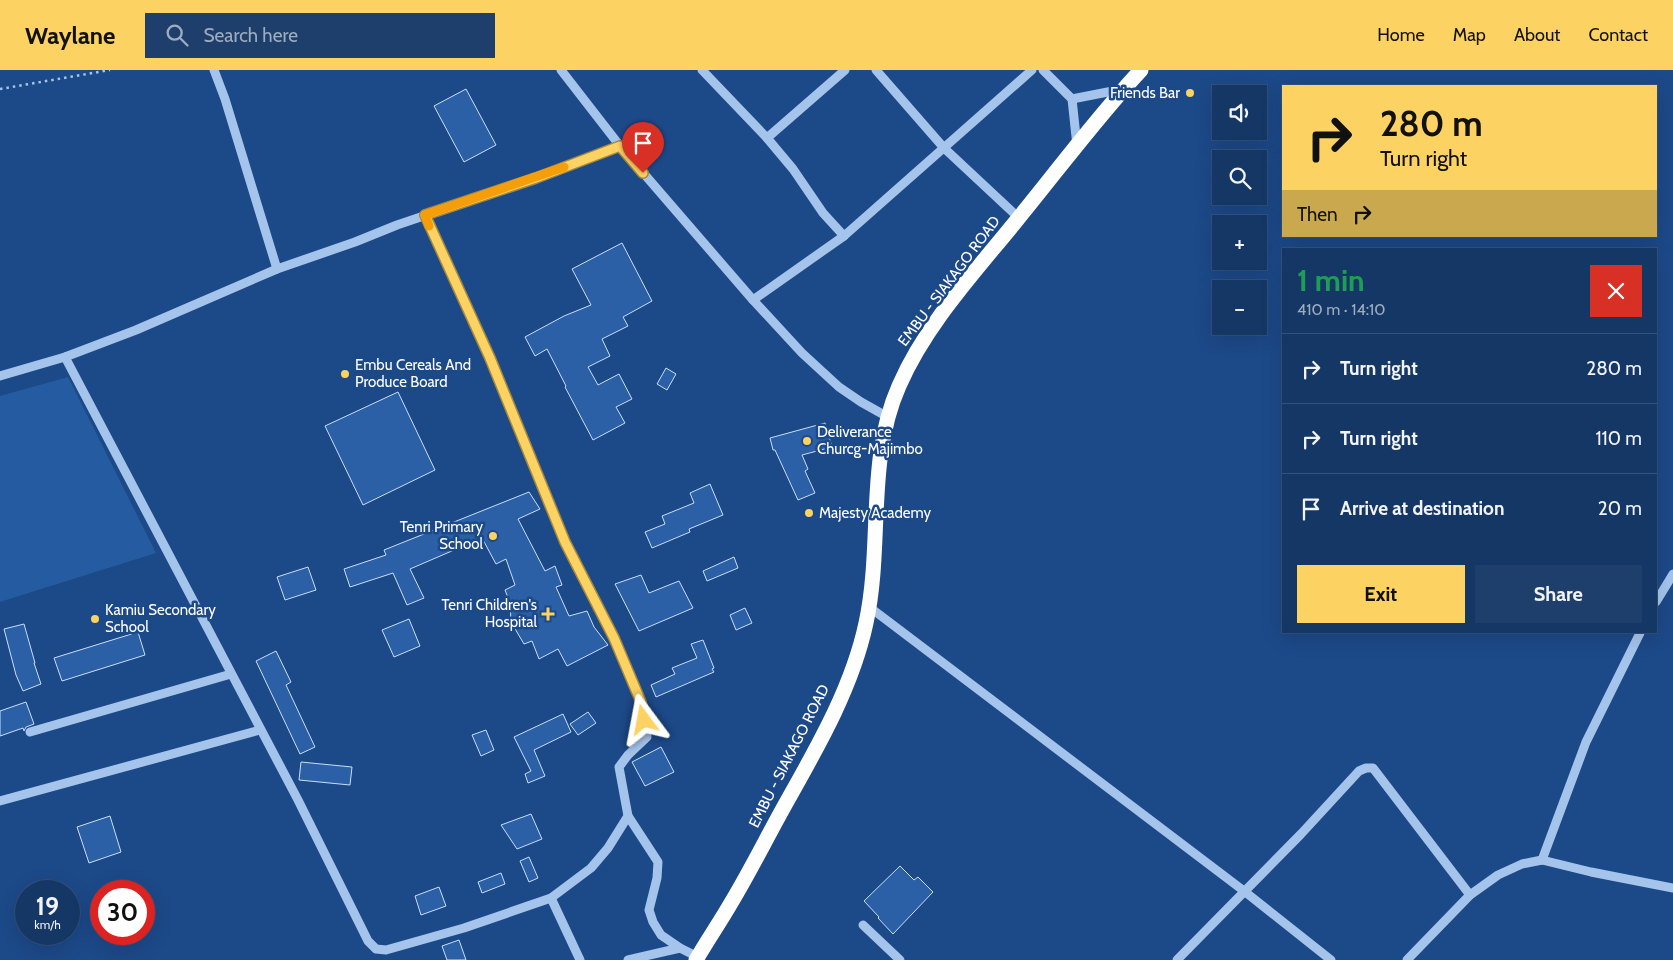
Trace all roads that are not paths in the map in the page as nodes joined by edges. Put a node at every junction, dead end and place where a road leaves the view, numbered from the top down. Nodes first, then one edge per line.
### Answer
1 (214, 70) edge
2 (561, 70) edge
3 (702, 70) edge
4 (845, 70) edge
5 (876, 70) edge
6 (1032, 70) edge
7 (1043, 70) edge
8 (1141, 70) edge
9 (1125, 89) junction
10 (1072, 99) junction
11 (767, 138) junction
12 (620, 146) junction
13 (1076, 146) junction
14 (944, 148) junction
15 (425, 215) junction
16 (1019, 218) junction
17 (844, 236) junction
18 (277, 269) junction
19 (753, 300) junction
20 (65, 357) junction
21 (0, 376) edge
22 (886, 416) junction
23 (1673, 574) edge
24 (1657, 600) edge
25 (868, 606) junction
26 (1640, 633) edge
27 (230, 674) junction
28 (260, 730) junction
29 (30, 732) dead end
30 (0, 800) edge
31 (628, 816) junction
32 (1542, 860) junction
33 (1673, 888) edge
34 (1244, 891) junction
35 (1470, 895) junction
36 (550, 898) junction
37 (863, 925) dead end
38 (680, 948) junction
39 (697, 958) edge
40 (580, 960) edge
41 (628, 960) edge
42 (900, 960) edge
43 (1177, 960) edge
44 (1331, 960) edge
45 (1407, 960) edge

1 - 18 street
2 - 12 street
3 - 11 street
4 - 11 street
5 - 14 street
6 - 14 street
7 - 10 street
8 - 9 highway, EMBU - SIAKAGO ROAD
9 - 10 street
9 - 13 highway, EMBU - SIAKAGO ROAD
10 - 13 street
11 - 17 street
12 - 15 street
12 - 19 street
13 - 16 highway, EMBU - SIAKAGO ROAD
14 - 16 street
14 - 17 street
15 - 18 street
15 - 31 street
16 - 22 highway, EMBU - SIAKAGO ROAD
17 - 19 street
18 - 20 street
19 - 22 street
20 - 21 street
20 - 27 street
22 - 25 highway, EMBU - SIAKAGO ROAD
23 - 24 street
25 - 34 street
25 - 39 highway, EMBU - SIAKAGO ROAD
26 - 32 street
27 - 28 street
27 - 29 street
28 - 30 street
28 - 36 street
31 - 36 street
31 - 38 street
32 - 33 street
32 - 35 street
34 - 35 street
34 - 43 street
34 - 44 street
35 - 45 street
36 - 40 street
37 - 42 street
38 - 39 street
38 - 41 street

